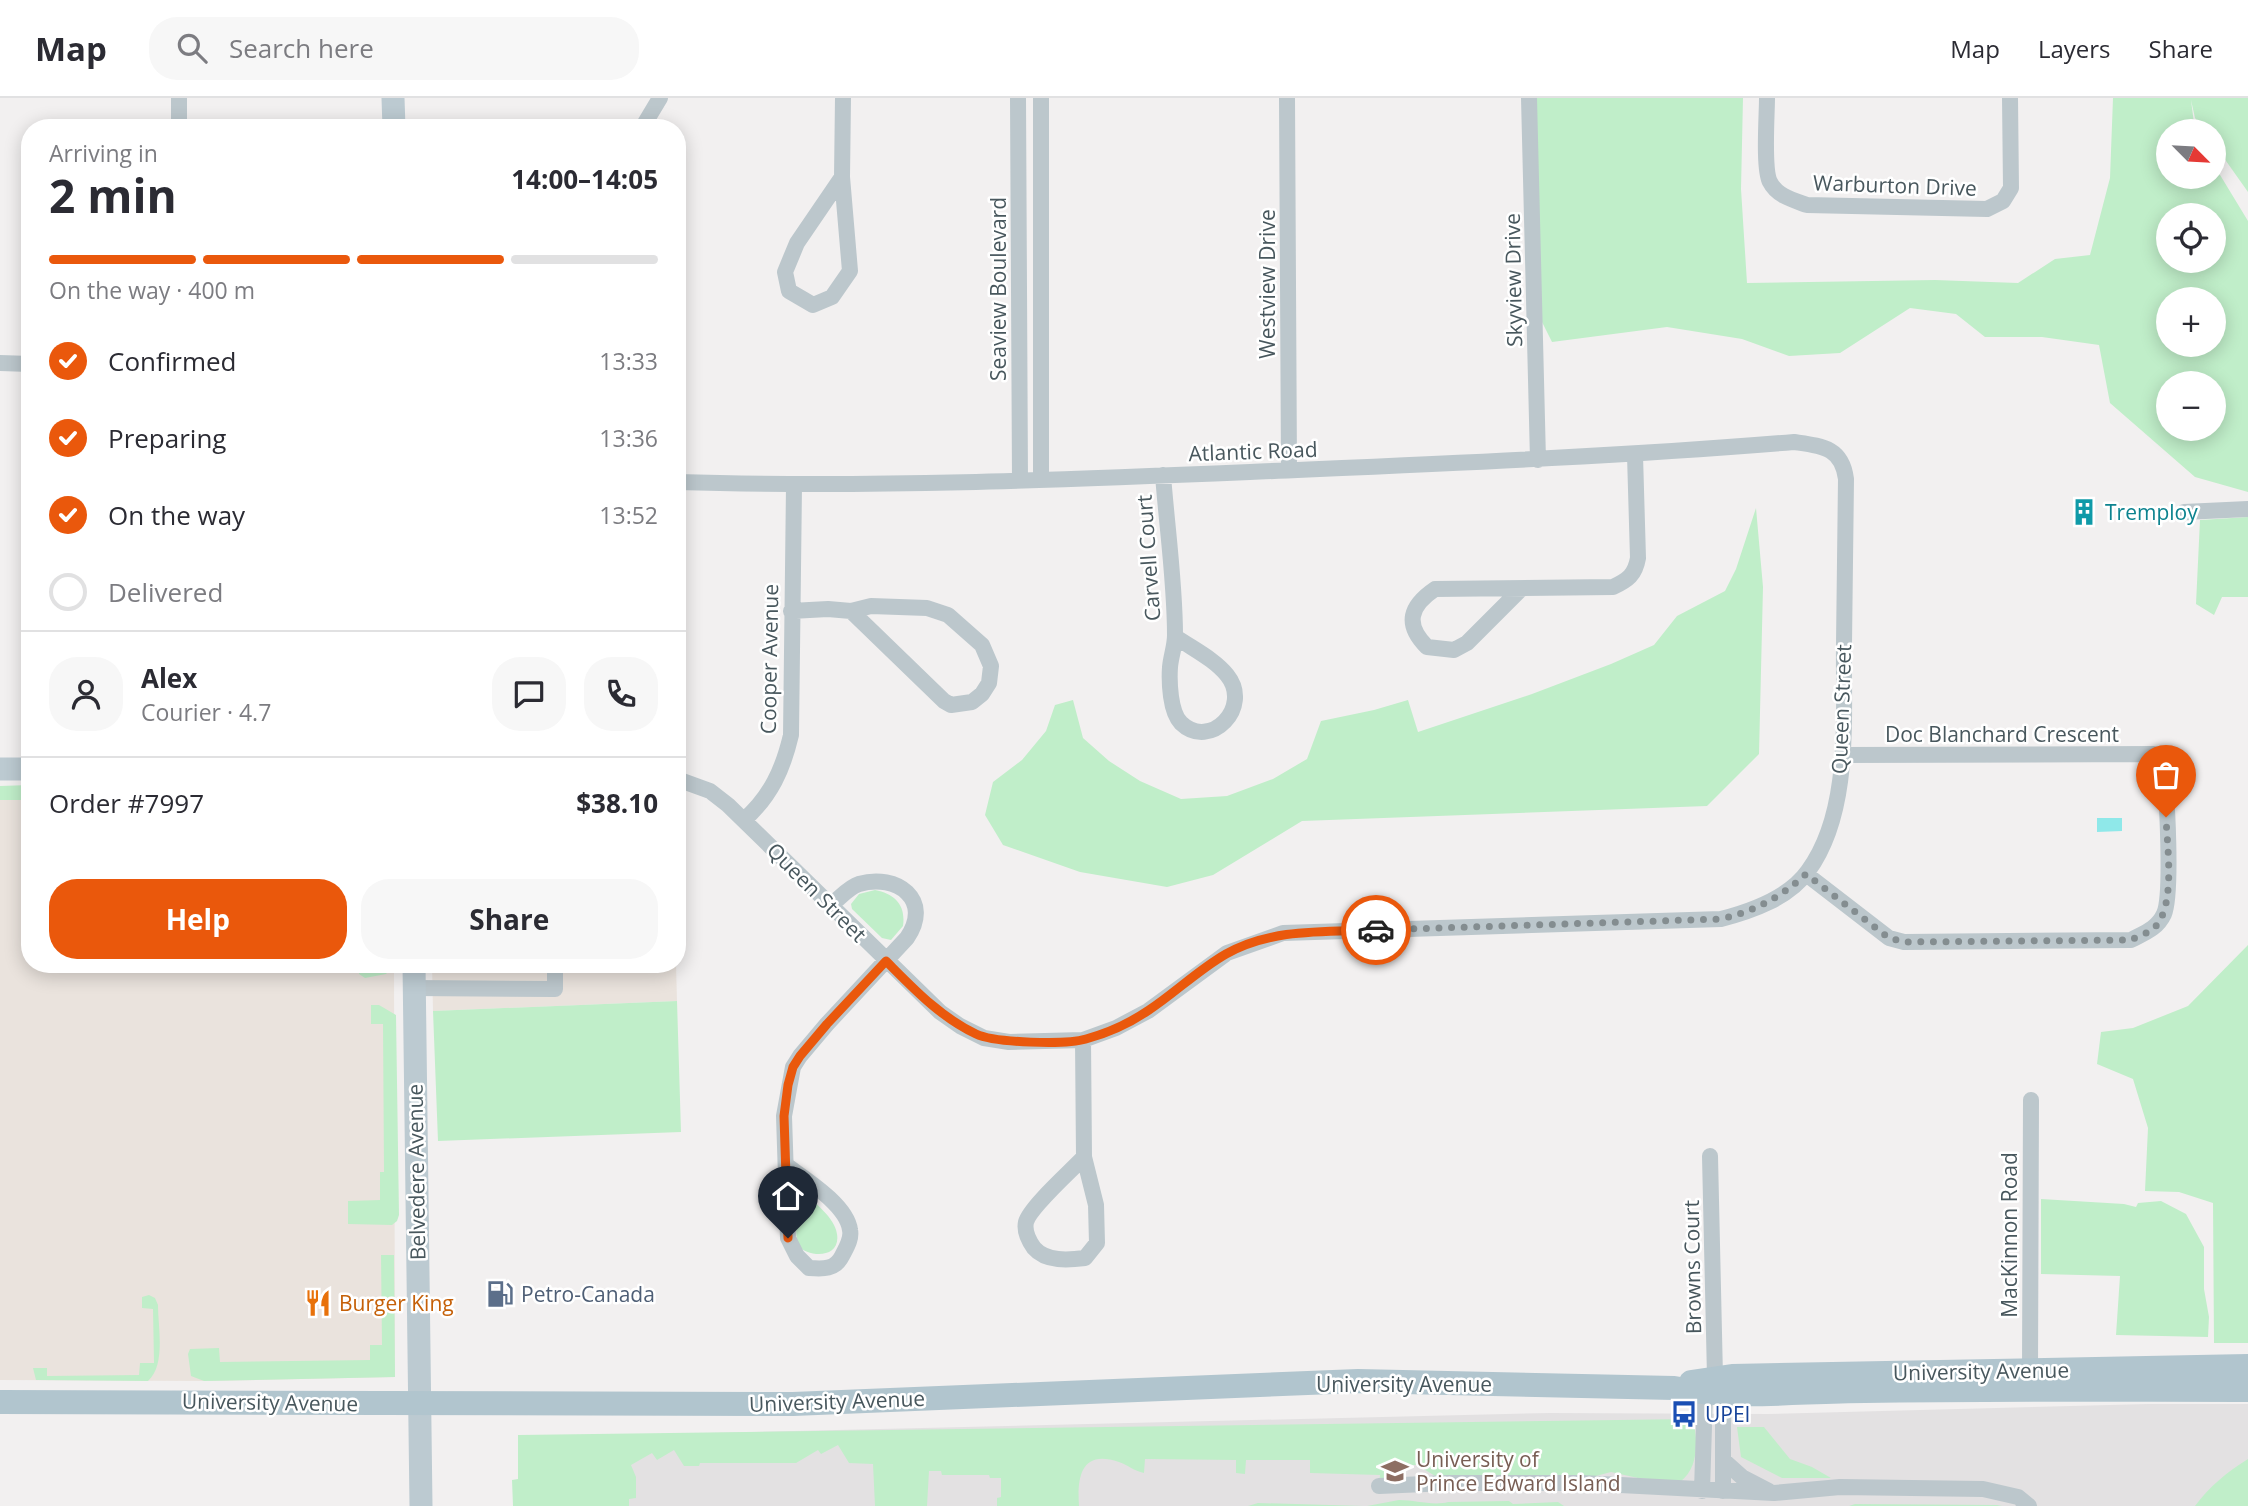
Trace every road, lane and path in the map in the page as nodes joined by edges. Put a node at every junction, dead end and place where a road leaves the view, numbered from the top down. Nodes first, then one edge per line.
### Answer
1 (179, 98) edge
2 (393, 98) edge
3 (660, 98) edge
4 (843, 98) edge
5 (1018, 98) edge
6 (1041, 98) edge
7 (1287, 98) edge
8 (1529, 98) edge
9 (1767, 98) edge
10 (2010, 98) edge
11 (179, 119) edge
12 (394, 119) edge
13 (647, 119) edge
14 (842, 177) junction
15 (0, 363) edge
16 (21, 364) edge
17 (1829, 449) joint
18 (1635, 455) junction
19 (1538, 460) junction
20 (1289, 470) junction
21 (1163, 475) junction
22 (1020, 480) junction
23 (1041, 480) junction
24 (686, 482) edge
25 (794, 486) junction
26 (2248, 509) edge
27 (2184, 512) dead end
28 (1520, 590) junction
29 (791, 611) junction
30 (851, 611) junction
31 (1176, 637) junction
32 (1843, 755) junction
33 (0, 769) edge
34 (21, 769) edge
35 (686, 782) edge
36 (744, 820) junction
37 (1806, 874) junction
38 (832, 904) junction
39 (886, 961) junction
40 (414, 973) edge
41 (555, 973) edge
42 (414, 988) junction
43 (1083, 1040) junction
44 (2031, 1100) dead end
45 (1710, 1156) dead end
46 (1084, 1157) junction
47 (786, 1165) junction
48 (2248, 1366) edge
49 (2030, 1370) junction
50 (1715, 1388) junction
51 (2248, 1390) edge
52 (0, 1402) edge
53 (419, 1404) junction
54 (1723, 1460) junction
55 (1379, 1486) dead end
56 (1702, 1491) junction
57 (1723, 1492) junction
58 (1774, 1493) junction
59 (421, 1506) edge
60 (2029, 1506) edge

1 - 11 street
2 - 12 main road
3 - 13 street
4 - 14 street
5 - 22 street, Seaview Boulevard
6 - 23 street, Seaview Boulevard
7 - 20 street, Westview Drive
8 - 19 street, Skyview Drive
9 - 10 street, Warburton Drive
14 - 14 street
15 - 16 street
17 - 18 street, Atlantic Road
17 - 32 street, Queen Street
18 - 19 street, Atlantic Road
18 - 28 street
19 - 20 street, Atlantic Road
20 - 21 street, Atlantic Road
21 - 23 street, Atlantic Road
21 - 31 street, Carvell Court
22 - 23 street, Atlantic Road
22 - 25 street, Atlantic Road
24 - 25 street, Atlantic Road
25 - 29 street, Cooper Avenue
26 - 27 street
28 - 28 street
29 - 30 street
29 - 36 street, Cooper Avenue
30 - 30 street
31 - 31 street, Carvell Court
32 - 37 street, Queen Street
32 - 37 street, Doc Blanchard Crescent
33 - 34 main road
35 - 36 street, Queen Street
36 - 38 street, Queen Street
37 - 43 street, Queen Street
38 - 39 street, Queen Street
38 - 39 street
39 - 43 street, Queen Street
39 - 47 street
40 - 42 main road, Belvedere Avenue
41 - 42 street
42 - 53 main road, Belvedere Avenue
43 - 46 street
44 - 49 street, MacKinnon Road
45 - 50 street, Browns Court
46 - 46 street
47 - 47 street
48 - 49 main road, University Avenue
49 - 50 main road, University Avenue
50 - 51 main road, University Avenue
50 - 53 main road, University Avenue
50 - 54 street
50 - 56 street
52 - 53 main road, University Avenue
53 - 59 main road, Belvedere Avenue
54 - 57 street
54 - 58 street
55 - 56 street
56 - 57 street
57 - 58 street
58 - 60 street

